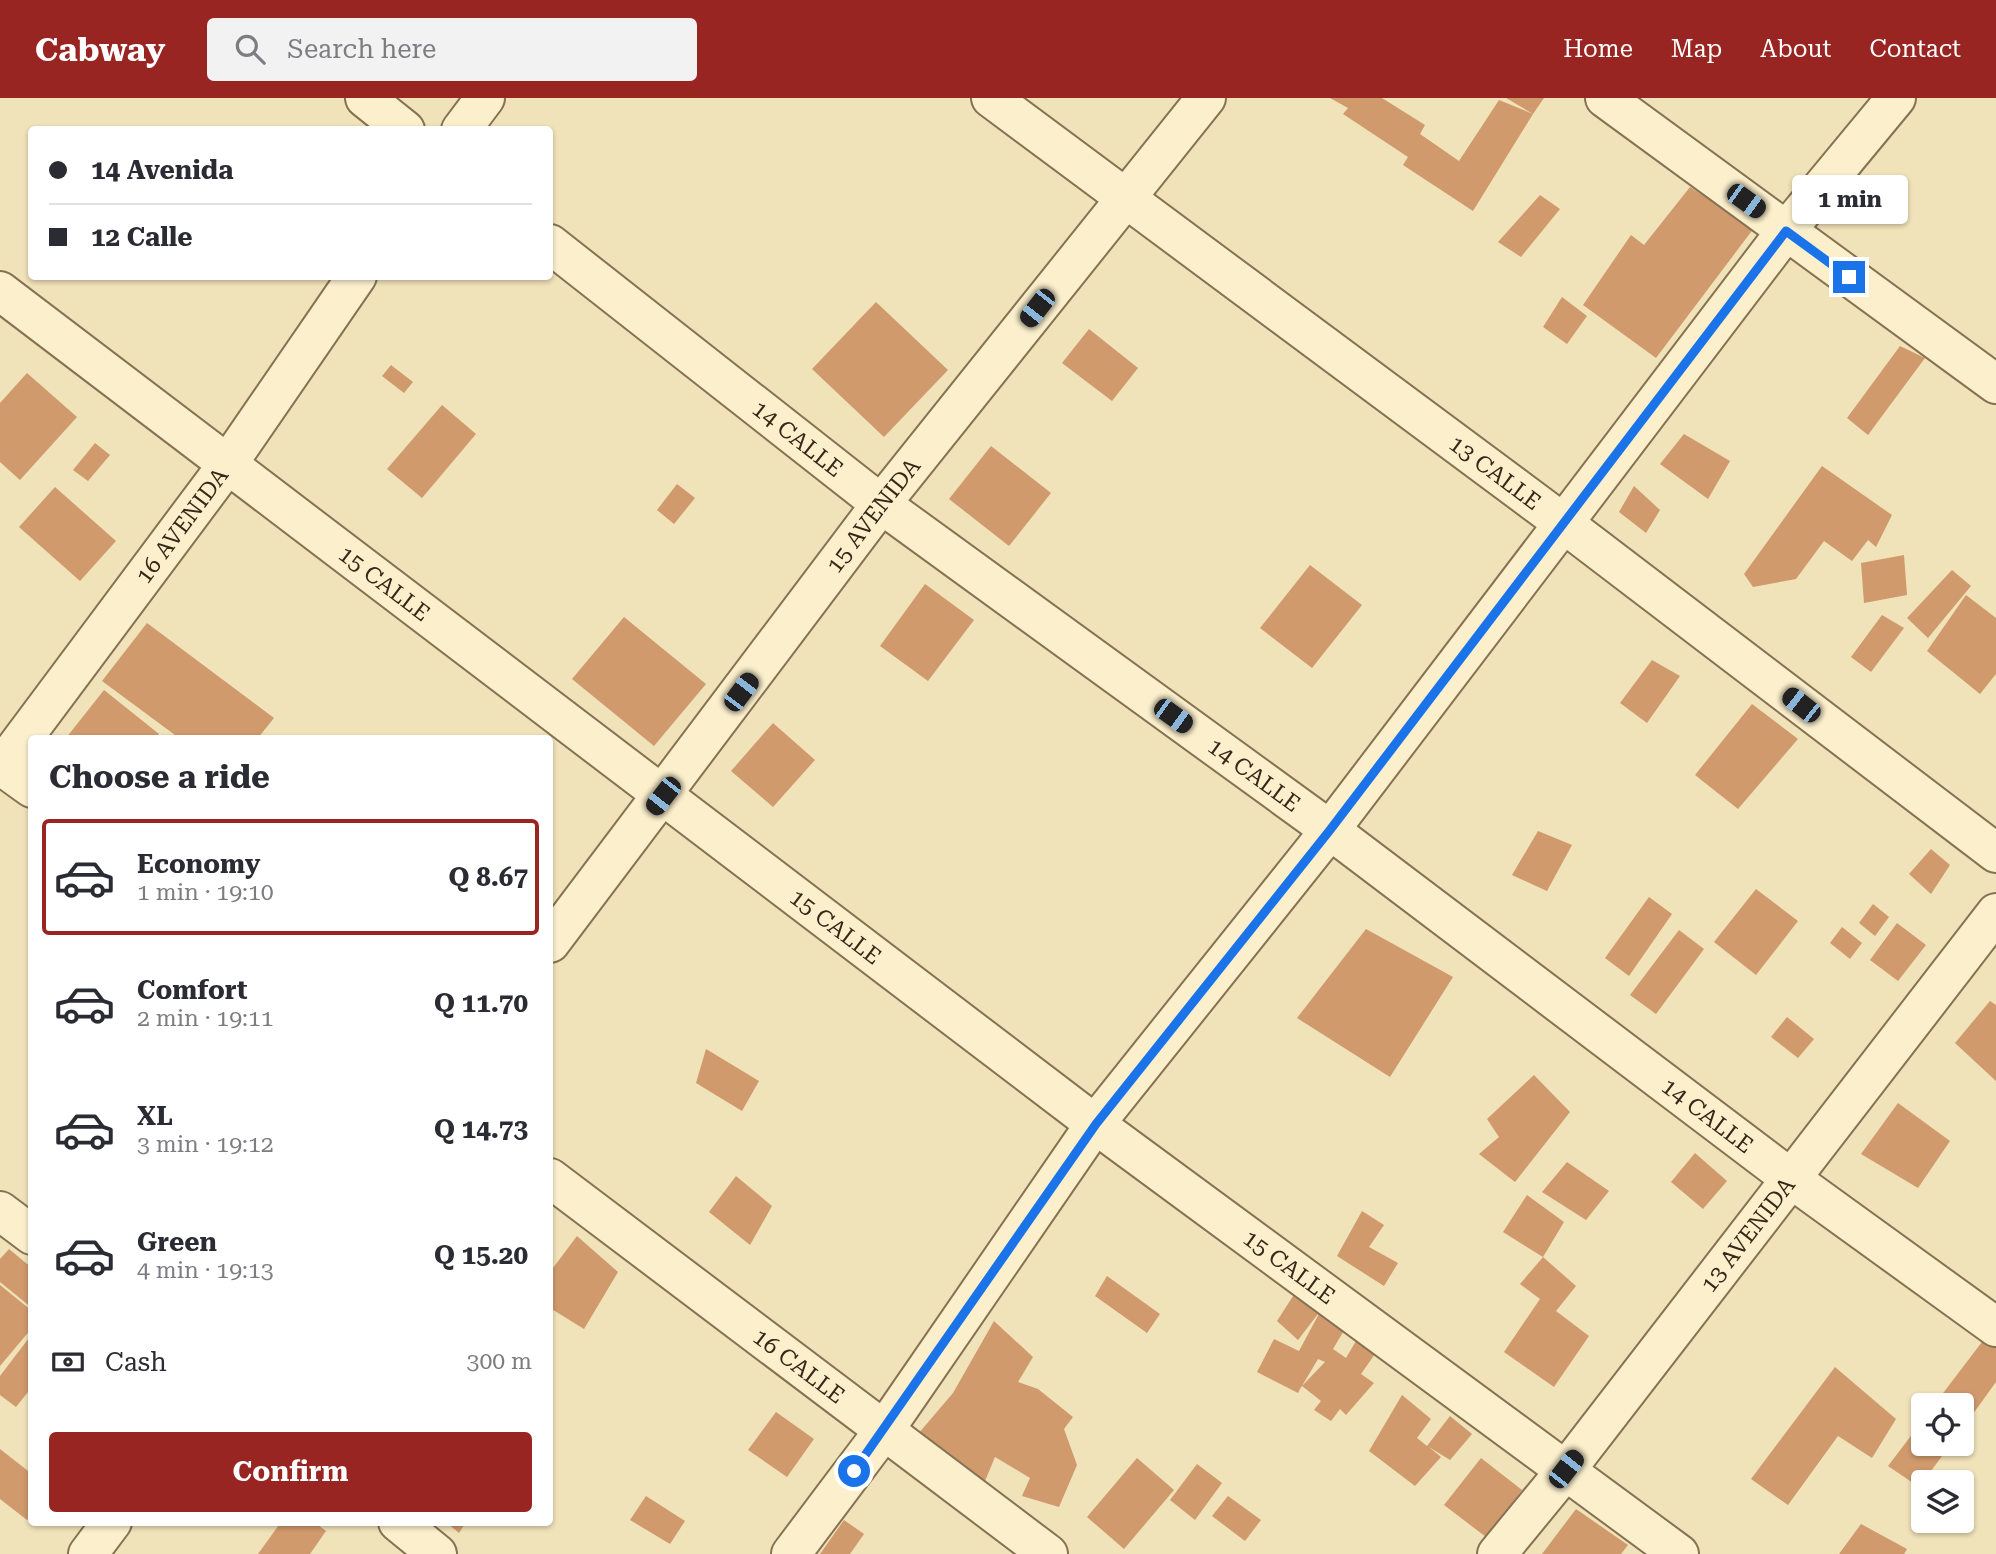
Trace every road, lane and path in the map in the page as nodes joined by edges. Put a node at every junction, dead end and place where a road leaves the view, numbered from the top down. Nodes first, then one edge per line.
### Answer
1 (365, 98) edge
2 (485, 98) edge
3 (991, 98) edge
4 (1206, 98) edge
5 (1605, 98) edge
6 (1896, 98) edge
7 (400, 126) edge
8 (464, 126) edge
9 (1124, 199) junction
10 (1786, 231) junction
11 (553, 246) edge
12 (354, 280) edge
13 (0, 290) edge
14 (1996, 384) edge
15 (227, 465) junction
16 (881, 505) junction
17 (1563, 523) junction
18 (34, 735) edge
19 (28, 744) edge
20 (8, 772) edge
21 (663, 796) junction
22 (1330, 830) junction
23 (1996, 853) edge
24 (1996, 913) edge
25 (553, 939) edge
26 (1096, 1124) junction
27 (1790, 1178) junction
28 (553, 1180) edge
29 (0, 1211) edge
30 (28, 1232) edge
31 (1996, 1327) edge
32 (885, 1429) junction
33 (1566, 1469) junction
34 (109, 1526) edge
35 (403, 1526) edge
36 (88, 1554) edge
37 (437, 1554) edge
38 (791, 1554) edge
39 (1048, 1554) edge
40 (1497, 1554) edge
41 (1679, 1554) edge

1 - 7 street
2 - 8 street
3 - 9 street, 13 CALLE
4 - 9 street, 15 AVENIDA
5 - 10 street
6 - 10 street
9 - 16 street, 15 AVENIDA
9 - 17 street, 13 CALLE
10 - 14 street
10 - 17 street
11 - 16 street, 14 CALLE
12 - 15 street, 16 AVENIDA
13 - 15 street, 15 CALLE
15 - 18 street, 16 AVENIDA
15 - 21 street, 15 CALLE
16 - 21 street, 15 AVENIDA
16 - 22 street, 14 CALLE
17 - 22 street
17 - 23 street, 13 CALLE
19 - 20 street, 16 AVENIDA
21 - 25 street, 15 AVENIDA
21 - 26 street, 15 CALLE
22 - 26 street
22 - 27 street, 14 CALLE
24 - 27 street, 13 AVENIDA
26 - 32 street
26 - 33 street, 15 CALLE
27 - 31 street, 14 CALLE
27 - 33 street, 13 AVENIDA
28 - 32 street, 16 CALLE
29 - 30 street
32 - 38 street
32 - 39 street, 16 CALLE
33 - 40 street, 13 AVENIDA
33 - 41 street, 15 CALLE
34 - 36 street
35 - 37 street

